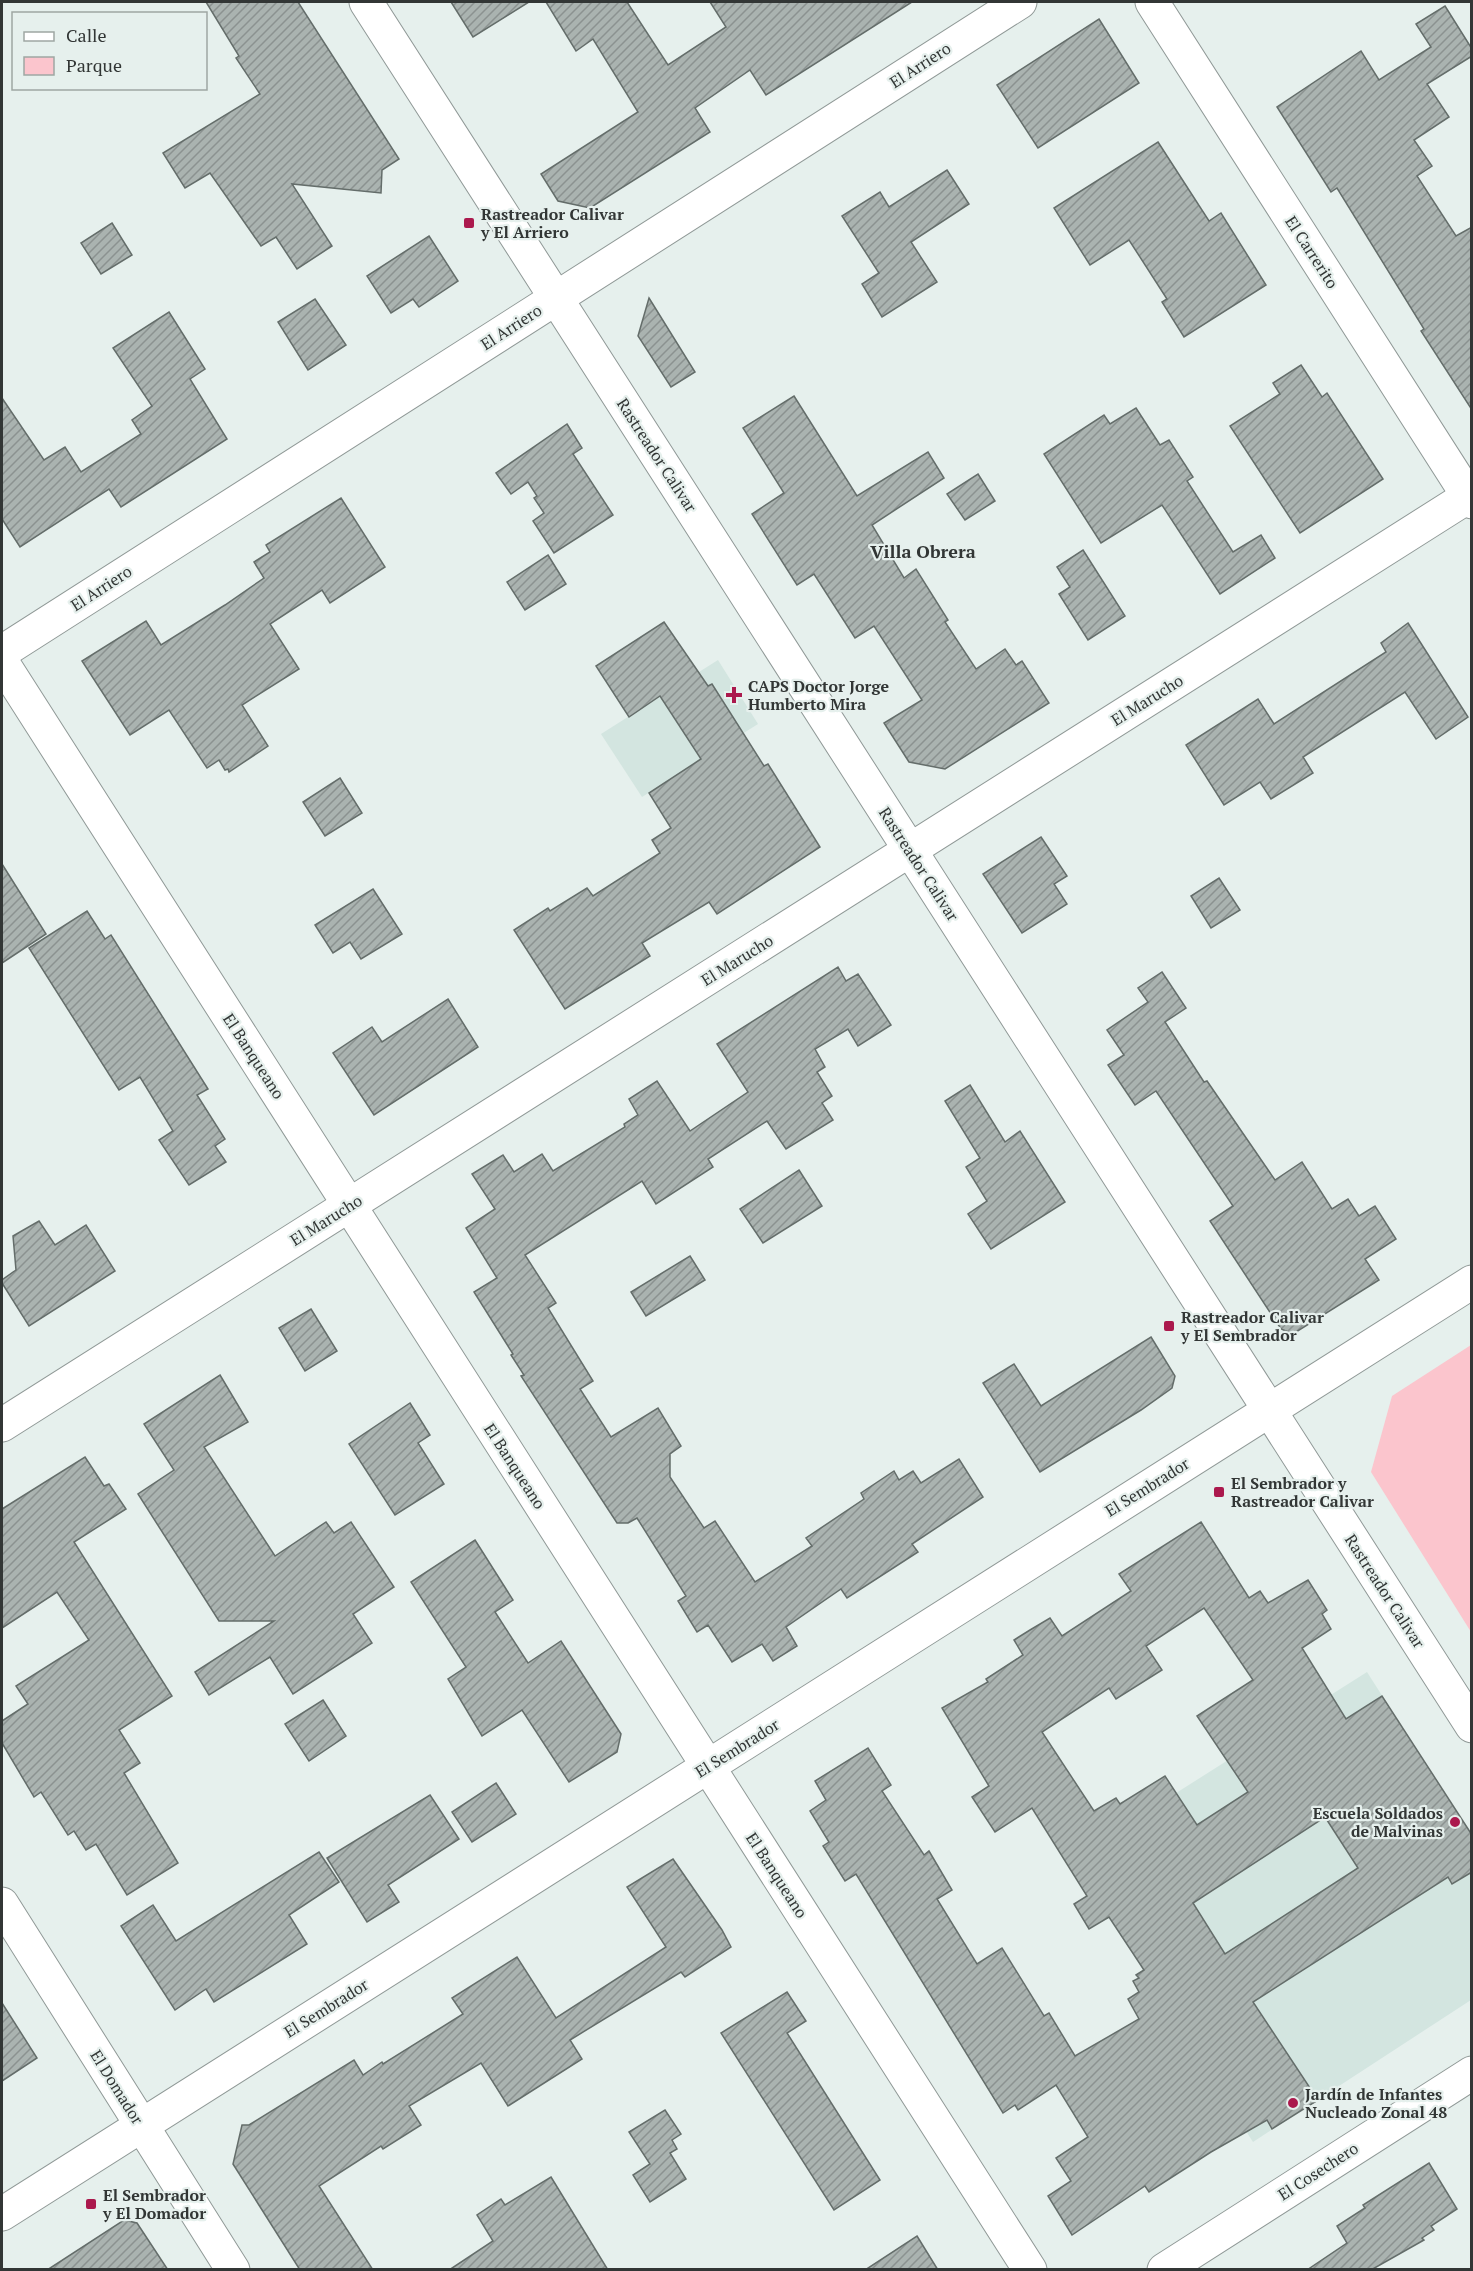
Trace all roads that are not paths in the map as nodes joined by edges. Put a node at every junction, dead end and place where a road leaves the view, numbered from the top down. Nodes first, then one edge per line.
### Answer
1 (366, 2) edge
2 (1020, 2) edge
3 (1152, 2) edge
4 (556, 298) junction
5 (1470, 498) edge
6 (2, 651) edge
7 (2, 662) edge
8 (910, 850) junction
9 (349, 1205) junction
10 (1472, 1282) edge
11 (1269, 1410) junction
12 (2, 1425) edge
13 (1472, 1726) edge
14 (708, 1766) junction
15 (2, 1904) edge
16 (1472, 2073) edge
17 (142, 2126) junction
18 (2, 2214) edge
19 (233, 2270) edge
20 (1030, 2270) edge
21 (1164, 2270) edge

1 - 4 street, Rastreador Calivar
2 - 4 street, El Arriero
3 - 5 street, El Carrerito
4 - 6 street, El Arriero
4 - 8 street, Rastreador Calivar
5 - 8 street, El Marucho
7 - 9 street, El Banqueano
8 - 9 street, El Marucho
8 - 11 street, Rastreador Calivar
9 - 12 street, El Marucho
9 - 14 street, El Banqueano
10 - 11 street, El Sembrador
11 - 13 street, Rastreador Calivar
11 - 14 street, El Sembrador
14 - 17 street, El Sembrador
14 - 20 street, El Banqueano
15 - 17 street, El Domador
16 - 21 street, El Cosechero
17 - 18 street, El Sembrador
17 - 19 street, El Domador

